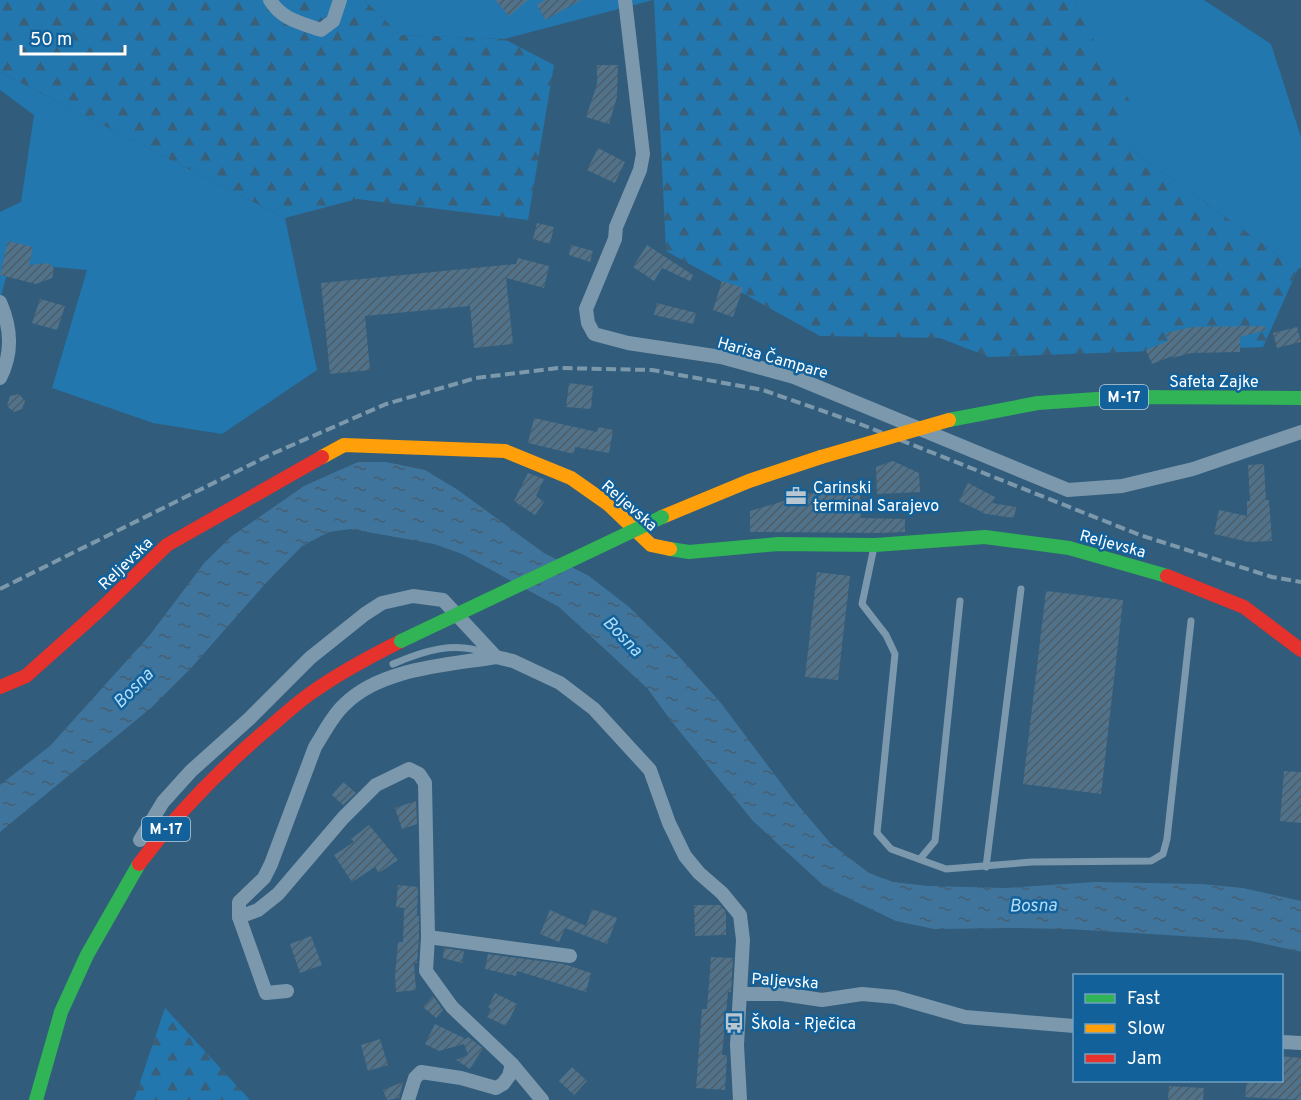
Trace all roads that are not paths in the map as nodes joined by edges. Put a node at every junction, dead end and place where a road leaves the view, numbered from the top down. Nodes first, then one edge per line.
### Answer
1 (270, 0) edge
2 (340, 0) edge
3 (625, 0) edge
4 (0, 302) edge
5 (0, 378) edge
6 (1301, 398) edge
7 (1301, 432) edge
8 (875, 545) junction
9 (1021, 589) dead end
10 (960, 602) dead end
11 (1191, 621) dead end
12 (1301, 650) edge
13 (496, 657) junction
14 (393, 664) dead end
15 (0, 687) edge
16 (140, 840) dead end
17 (920, 859) junction
18 (986, 867) junction
19 (239, 917) junction
20 (428, 937) junction
21 (570, 956) dead end
22 (287, 991) dead end
23 (740, 994) junction
24 (1073, 1026) edge
25 (1283, 1042) edge
26 (1301, 1043) edge
27 (512, 1064) junction
28 (36, 1100) edge
29 (408, 1100) edge
30 (542, 1100) edge
31 (741, 1100) edge

1 - 2 street
3 - 7 street, Harisa Čampare
4 - 5 street
6 - 28 main road, Safeta Zajke / M-17, bridge
8 - 12 main road, Reljevska
8 - 15 main road, Reljevska
8 - 17 lane
9 - 18 lane
10 - 17 lane
11 - 18 lane
13 - 14 lane
13 - 16 street
13 - 19 street
13 - 23 street
17 - 18 lane
19 - 20 street
19 - 22 street
20 - 21 street
20 - 27 street
23 - 24 street, Paljevska
23 - 31 street, Paljevska
25 - 26 street
27 - 29 street
27 - 30 street

